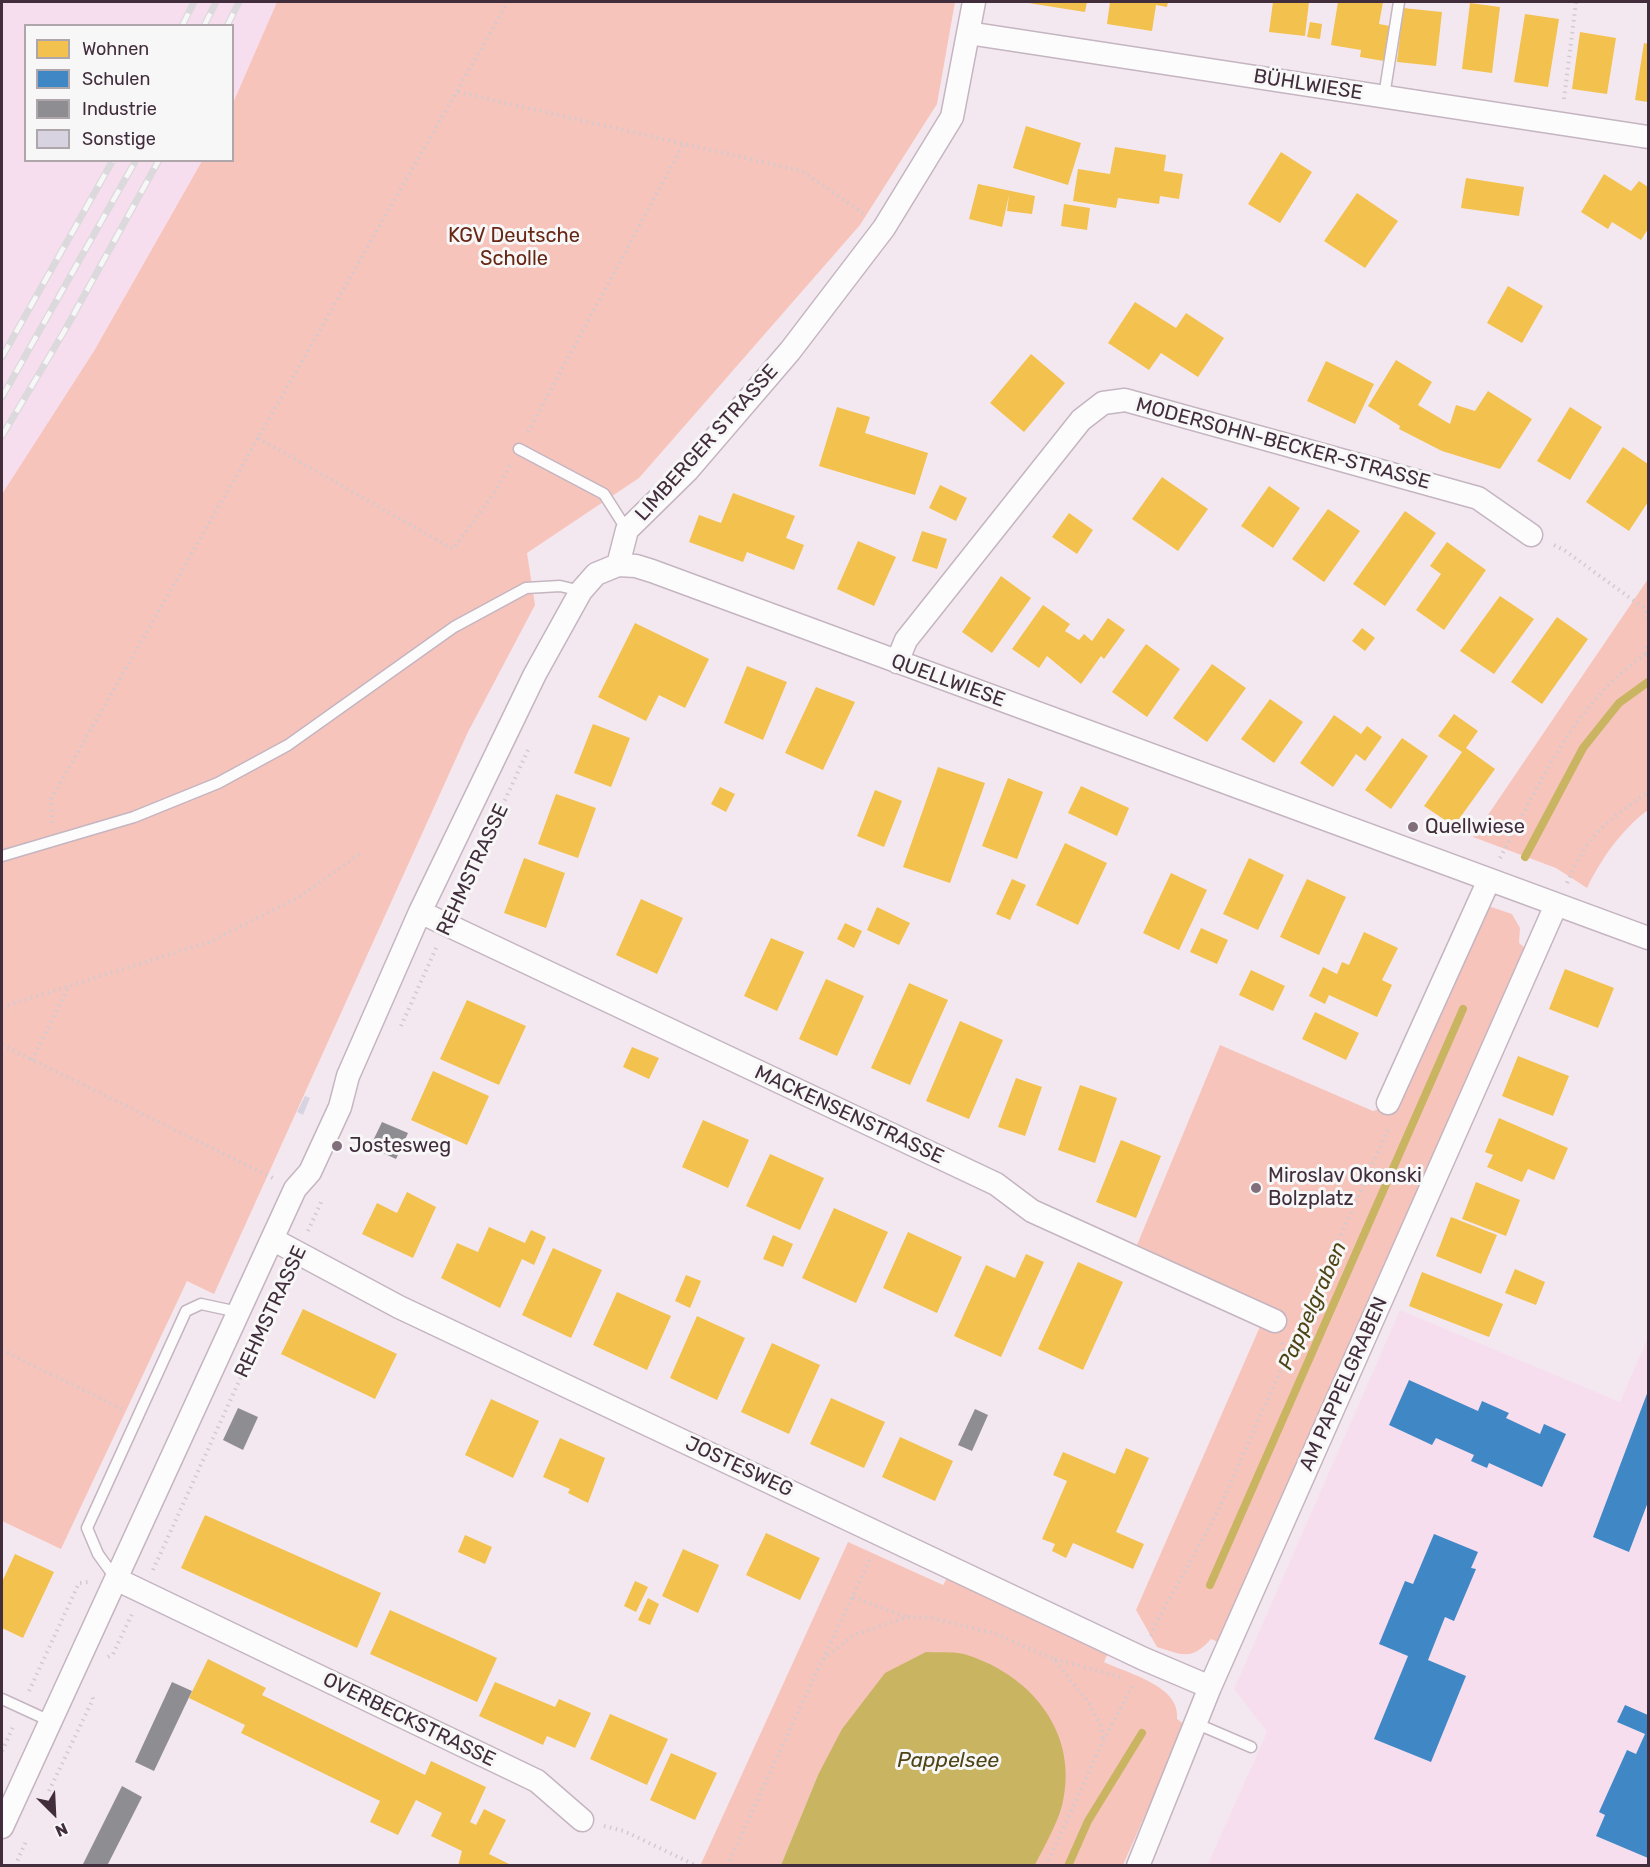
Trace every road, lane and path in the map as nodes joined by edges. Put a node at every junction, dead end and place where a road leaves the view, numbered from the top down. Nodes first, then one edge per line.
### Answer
1 (508, 2) edge
2 (974, 2) edge
3 (1399, 2) edge
4 (1576, 2) edge
5 (968, 33) junction
6 (458, 92) junction
7 (1384, 96) junction
8 (1560, 123) junction
9 (1648, 137) edge
10 (683, 145) junction
11 (884, 228) junction
12 (258, 438) junction
13 (519, 449) junction
14 (627, 530) junction
15 (1531, 535) joint
16 (618, 565) junction
17 (581, 591) junction
18 (1647, 611) edge
19 (1648, 621) edge
20 (1648, 643) edge
21 (1647, 654) edge
22 (897, 662) junction
23 (528, 755) dead end
24 (1648, 792) edge
25 (53, 842) junction
26 (361, 853) dead end
27 (2, 856) edge
28 (1489, 880) junction
29 (1556, 905) junction
30 (420, 912) junction
31 (447, 924) junction
32 (1648, 938) edge
33 (68, 987) junction
34 (2, 1007) edge
35 (398, 1032) dead end
36 (2, 1045) edge
37 (32, 1059) junction
38 (1388, 1103) joint
39 (295, 1189) junction
40 (323, 1197) dead end
41 (272, 1239) junction
42 (299, 1251) junction
43 (238, 1312) junction
44 (1275, 1321) dead end
45 (2, 1350) edge
46 (138, 1416) junction
47 (882, 1535) junction
48 (116, 1579) junction
49 (142, 1592) junction
50 (853, 1597) junction
51 (908, 1617) junction
52 (1054, 1659) junction
53 (1144, 1659) junction
54 (822, 1660) junction
55 (102, 1661) dead end
56 (91, 1686) dead end
57 (1210, 1687) junction
58 (2, 1699) edge
59 (21, 1708) junction
60 (50, 1721) junction
61 (1195, 1723) junction
62 (1103, 1741) junction
63 (1251, 1747) dead end
64 (2, 1751) edge
65 (49, 1793) dead end
66 (582, 1820) joint
67 (2, 1827) edge
68 (29, 1834) dead end
69 (15, 1866) edge
70 (697, 1866) edge
71 (727, 1866) edge
72 (1046, 1866) edge
73 (1138, 1866) edge

1 - 6 path
2 - 5 street, LIMBERGER STRASSE
3 - 7 lane
4 - 8 path
5 - 7 street, BÜHLWIESE
5 - 11 street, LIMBERGER STRASSE
6 - 10 path
6 - 12 path
7 - 8 street, BÜHLWIESE
8 - 9 street, BÜHLWIESE
10 - 11 path
10 - 13 path
11 - 14 street, LIMBERGER STRASSE
12 - 13 path
12 - 25 path
13 - 14 lane
14 - 16 street, LIMBERGER STRASSE
15 - 18 path
15 - 22 street, MODERSOHN-BECKER-STRASSE
16 - 17 street
16 - 22 street, QUELLWIESE
17 - 25 lane
17 - 30 street, REHMSTRASSE
18 - 19 path
20 - 21 path
21 - 28 path
22 - 28 street, QUELLWIESE
23 - 31 path, REHMSTRASSE
24 - 29 path
25 - 27 lane
26 - 33 path
28 - 29 street, QUELLWIESE
28 - 38 street
29 - 32 street, QUELLWIESE
29 - 57 street, AM PAPPELGRABEN
30 - 31 street, MACKENSENSTRASSE
30 - 39 street, REHMSTRASSE
31 - 35 path, REHMSTRASSE
31 - 44 street, MACKENSENSTRASSE
33 - 34 path
33 - 37 path
36 - 37 path
37 - 39 path
38 - 53 path
39 - 41 street, REHMSTRASSE
40 - 42 path, REHMSTRASSE
41 - 42 street, JOSTESWEG
41 - 43 street, REHMSTRASSE
42 - 47 street, JOSTESWEG
42 - 49 path, REHMSTRASSE
43 - 46 lane
43 - 48 street, REHMSTRASSE
45 - 46 path
46 - 48 lane
47 - 50 path
47 - 53 street, JOSTESWEG
48 - 49 street, OVERBECKSTRASSE
48 - 59 path
48 - 60 street, REHMSTRASSE
49 - 55 path, REHMSTRASSE
49 - 66 street, OVERBECKSTRASSE
50 - 51 path
50 - 54 path
51 - 52 path
51 - 54 path
52 - 62 path
52 - 62 path
53 - 57 street, JOSTESWEG
54 - 71 path
56 - 65 path
57 - 61 street, AM PAPPELGRABEN
58 - 59 lane
59 - 60 lane
59 - 64 path
60 - 67 street, REHMSTRASSE
61 - 63 lane
61 - 73 street, AM PAPPELGRABEN
62 - 72 path
66 - 70 path
68 - 69 path

